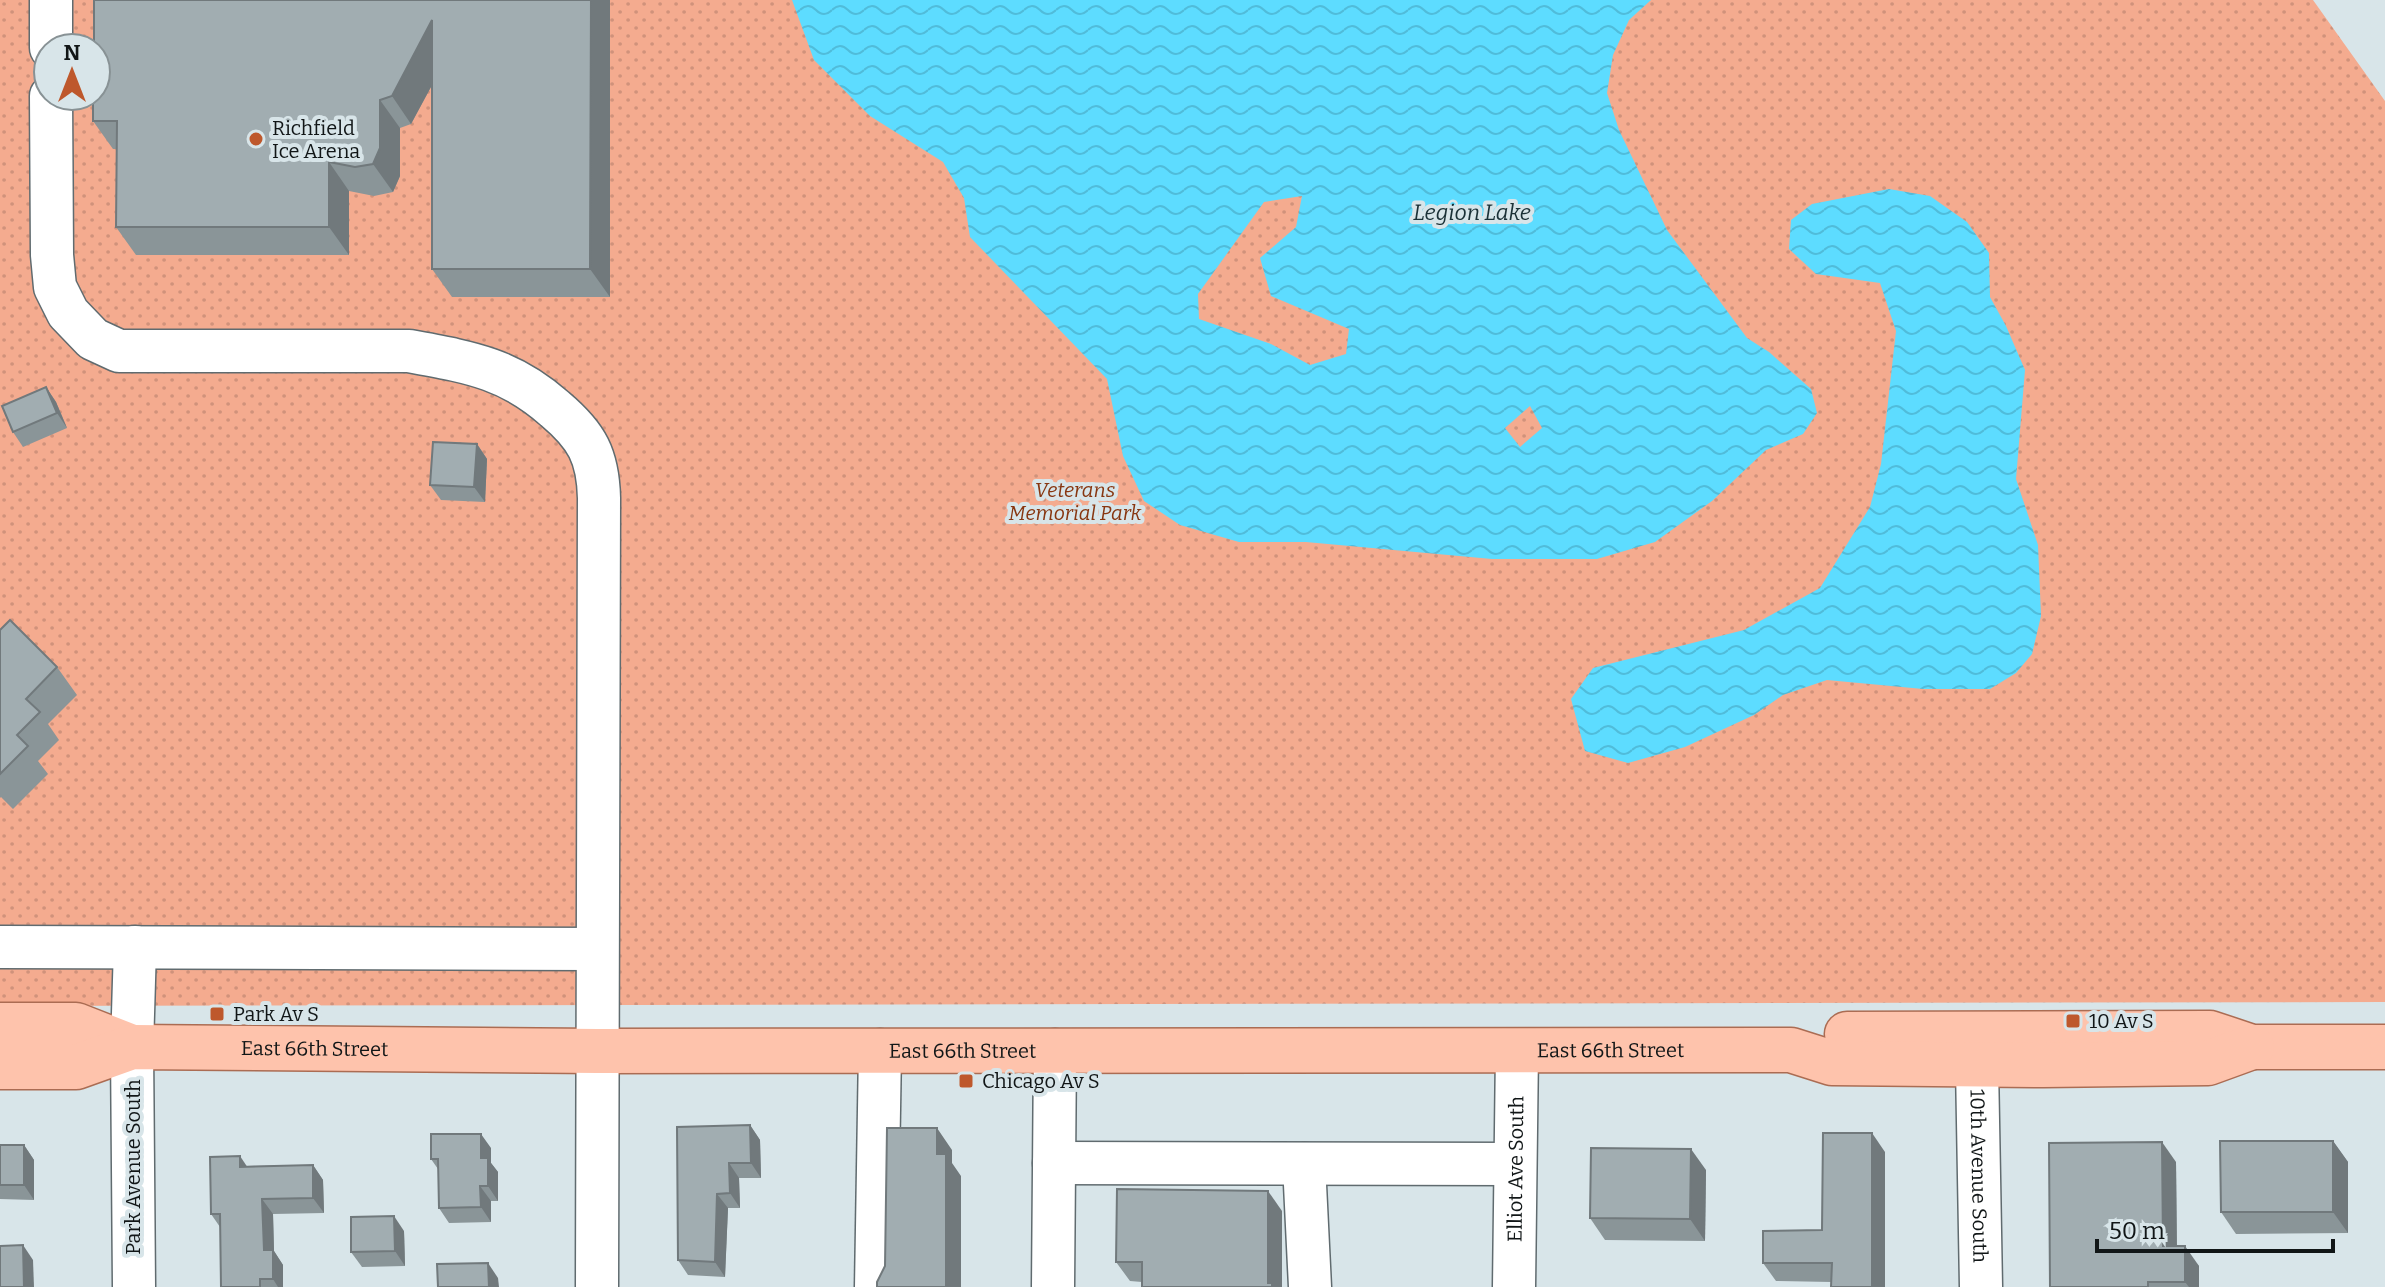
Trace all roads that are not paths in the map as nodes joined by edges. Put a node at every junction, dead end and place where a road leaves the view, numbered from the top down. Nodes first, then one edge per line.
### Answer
1 (51, 0) edge
2 (51, 32) edge
3 (51, 112) edge
4 (0, 947) edge
5 (135, 947) junction
6 (597, 949) junction
7 (0, 1025) edge
8 (132, 1047) junction
9 (2252, 1047) junction
10 (2385, 1047) edge
11 (880, 1050) junction
12 (1055, 1050) junction
13 (1517, 1050) junction
14 (1791, 1050) junction
15 (598, 1051) junction
16 (1977, 1066) junction
17 (0, 1067) edge
18 (1054, 1163) junction
19 (1304, 1164) junction
20 (1515, 1164) junction
21 (134, 1287) edge
22 (597, 1287) edge
23 (876, 1287) edge
24 (1053, 1287) edge
25 (1310, 1287) edge
26 (1514, 1287) edge
27 (1981, 1287) edge

1 - 2 street
3 - 6 street
4 - 5 street
5 - 6 street
5 - 8 street, Park Avenue South
6 - 15 street
7 - 8 main road, East 66th Street
8 - 15 main road, East 66th Street
8 - 17 main road, East 66th Street
8 - 21 street, Park Avenue South
9 - 10 main road, East 66th Street
9 - 14 main road, East 66th Street
9 - 16 main road, East 66th Street
11 - 12 main road, East 66th Street
11 - 15 main road, East 66th Street
11 - 23 street
12 - 13 main road, East 66th Street
12 - 18 street
13 - 14 main road, East 66th Street
13 - 20 street, Elliot Ave South
14 - 16 main road, East 66th Street
15 - 22 street
16 - 27 street, 10th Avenue South
18 - 19 street
18 - 24 street
19 - 20 street
19 - 25 street
20 - 26 street, Elliot Ave South

